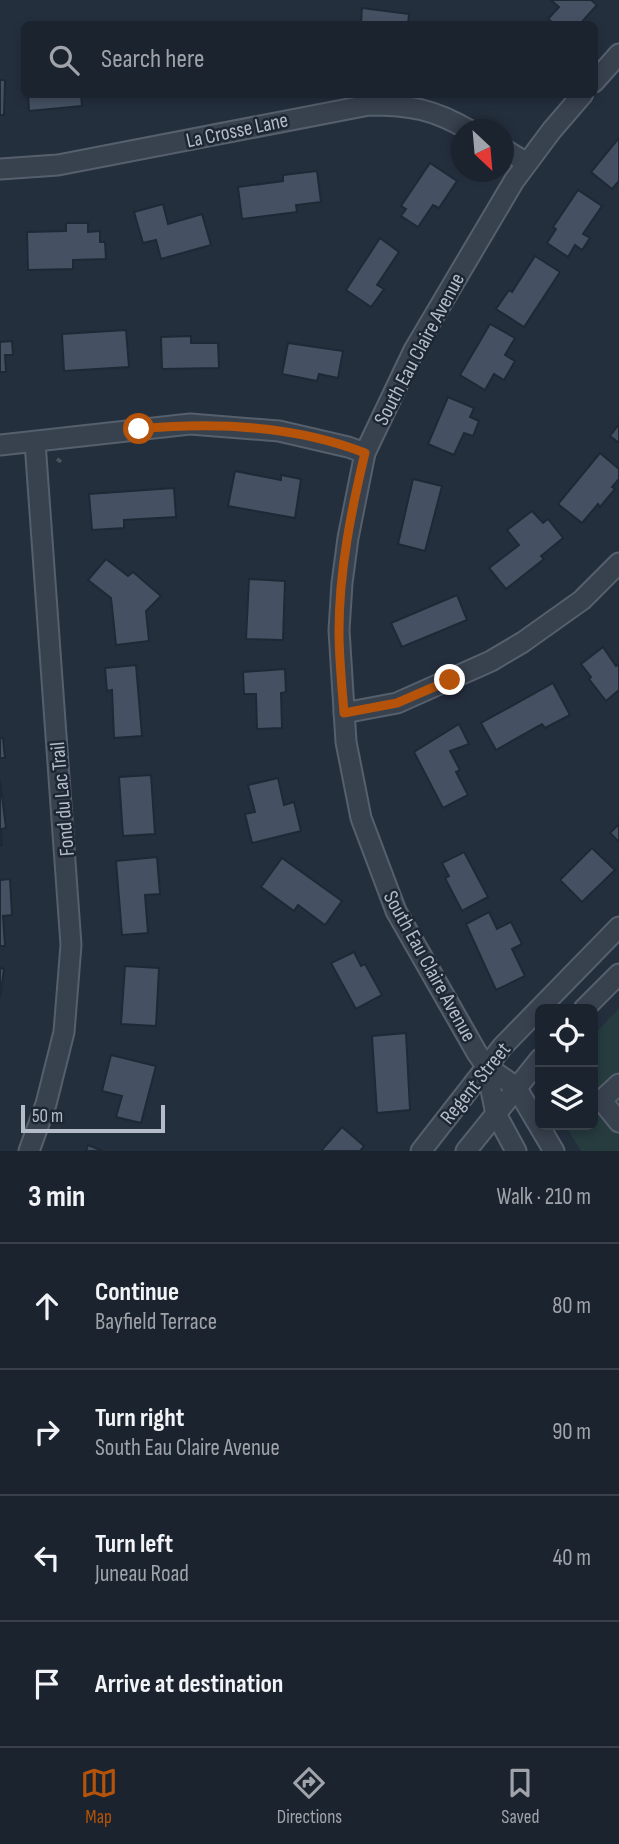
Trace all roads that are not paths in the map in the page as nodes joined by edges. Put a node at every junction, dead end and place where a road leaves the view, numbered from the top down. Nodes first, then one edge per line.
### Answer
1 (619, 54) edge
2 (598, 78) edge
3 (580, 98) edge
4 (451, 120) edge
5 (514, 155) edge
6 (527, 163) junction
7 (0, 169) edge
8 (35, 442) junction
9 (0, 445) edge
10 (365, 453) junction
11 (619, 563) edge
12 (344, 713) junction
13 (619, 927) edge
14 (619, 974) edge
15 (589, 1004) edge
16 (535, 1065) edge
17 (486, 1066) junction
18 (619, 1084) edge
19 (516, 1087) junction
20 (496, 1114) junction
21 (619, 1122) edge
22 (29, 1151) edge
23 (421, 1151) edge
24 (466, 1151) edge
25 (516, 1151) edge
26 (554, 1151) edge

1 - 2 street
3 - 6 street, South Eau Claire Avenue
4 - 7 street, La Crosse Lane
5 - 6 street
6 - 10 street, South Eau Claire Avenue
8 - 9 street
8 - 10 street
8 - 22 street, Fond du Lac Trail
10 - 12 street, South Eau Claire Avenue
11 - 12 street
12 - 17 street, South Eau Claire Avenue
13 - 17 street, Regent Street
14 - 15 street
16 - 19 street, Regent Street
17 - 19 street
17 - 20 street
17 - 23 street, Regent Street
18 - 21 street
19 - 20 street, Regent Street
19 - 26 street
20 - 24 street, Regent Street
20 - 25 street

